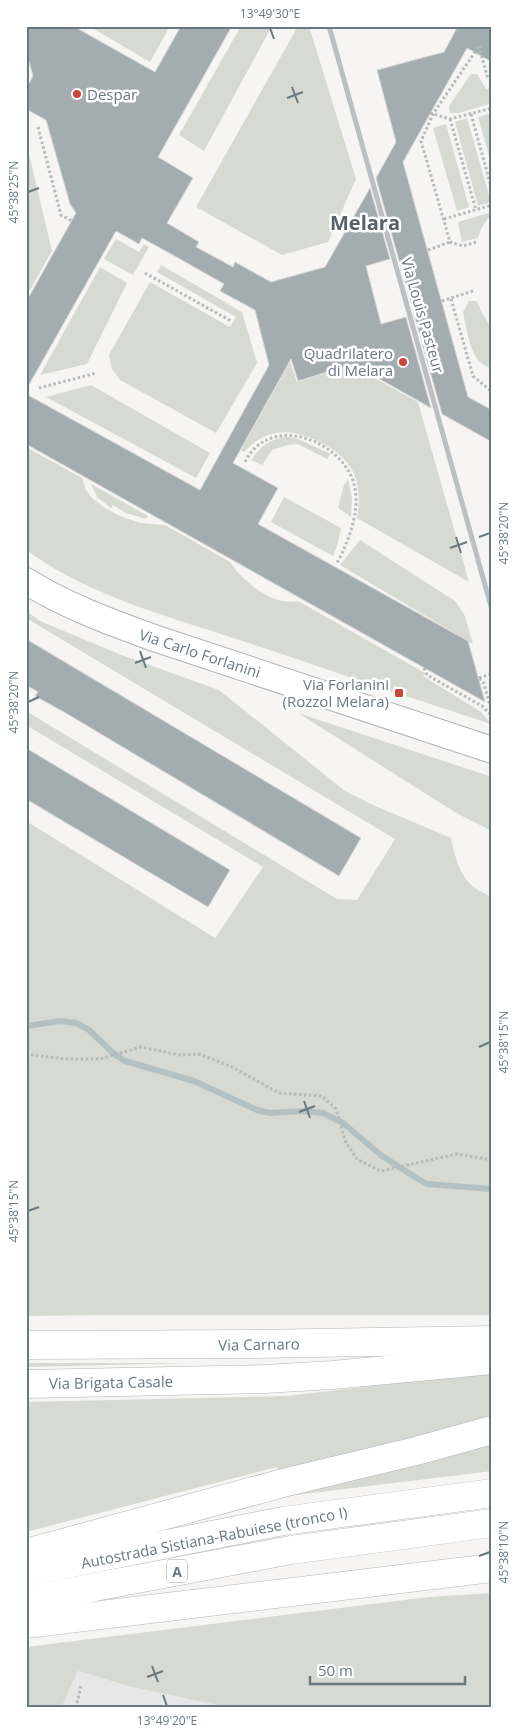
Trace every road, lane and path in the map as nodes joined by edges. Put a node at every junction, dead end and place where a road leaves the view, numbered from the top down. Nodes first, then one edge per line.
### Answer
1 (329, 26) edge
2 (488, 79) dead end
3 (492, 108) edge
4 (432, 114) junction
5 (471, 114) junction
6 (450, 119) junction
7 (38, 127) dead end
8 (492, 190) edge
9 (492, 205) edge
10 (476, 210) junction
11 (444, 219) junction
12 (72, 221) dead end
13 (450, 242) junction
14 (476, 242) dead end
15 (428, 250) dead end
16 (145, 273) dead end
17 (473, 291) dead end
18 (451, 299) junction
19 (442, 301) dead end
20 (231, 321) dead end
21 (96, 373) dead end
22 (39, 388) dead end
23 (491, 389) edge
24 (245, 462) dead end
25 (338, 563) dead end
26 (26, 582) edge
27 (492, 610) edge
28 (424, 668) dead end
29 (492, 674) edge
30 (491, 708) edge
31 (492, 716) edge
32 (492, 750) edge
33 (26, 1054) edge
34 (492, 1160) edge
35 (492, 1340) edge
36 (252, 1344) junction
37 (26, 1345) edge
38 (492, 1360) edge
39 (196, 1380) junction
40 (26, 1384) edge
41 (492, 1430) edge
42 (492, 1493) edge
43 (492, 1523) edge
44 (26, 1553) edge
45 (492, 1568) edge
46 (26, 1572) edge
47 (26, 1600) edge
48 (26, 1624) edge
49 (81, 1685) dead end
50 (76, 1708) edge

1 - 27 street, Via Louis Pasteur
2 - 4 path
3 - 5 path
4 - 6 path
4 - 11 path
5 - 6 path
5 - 8 path
6 - 10 path
7 - 12 path
9 - 10 path
10 - 11 path
11 - 13 path
13 - 14 path
13 - 15 path
16 - 20 path
17 - 18 path
18 - 19 path
18 - 23 path
21 - 22 path
24 - 25 path
26 - 32 main road, Via Carlo Forlanini
28 - 31 path
29 - 30 path
33 - 34 path
35 - 36 main road, Via Carnaro
36 - 37 main road, Via Carnaro
36 - 39 main road
38 - 39 main road
39 - 40 main road, Via Brigata Casale
41 - 44 main road
42 - 46 main road, Autostrada Sistiana-Rabuiese (tronco I) / A
43 - 47 main road, Autostrada Sistiana-Rabuiese (tronco I) / A
45 - 48 main road
49 - 50 path

